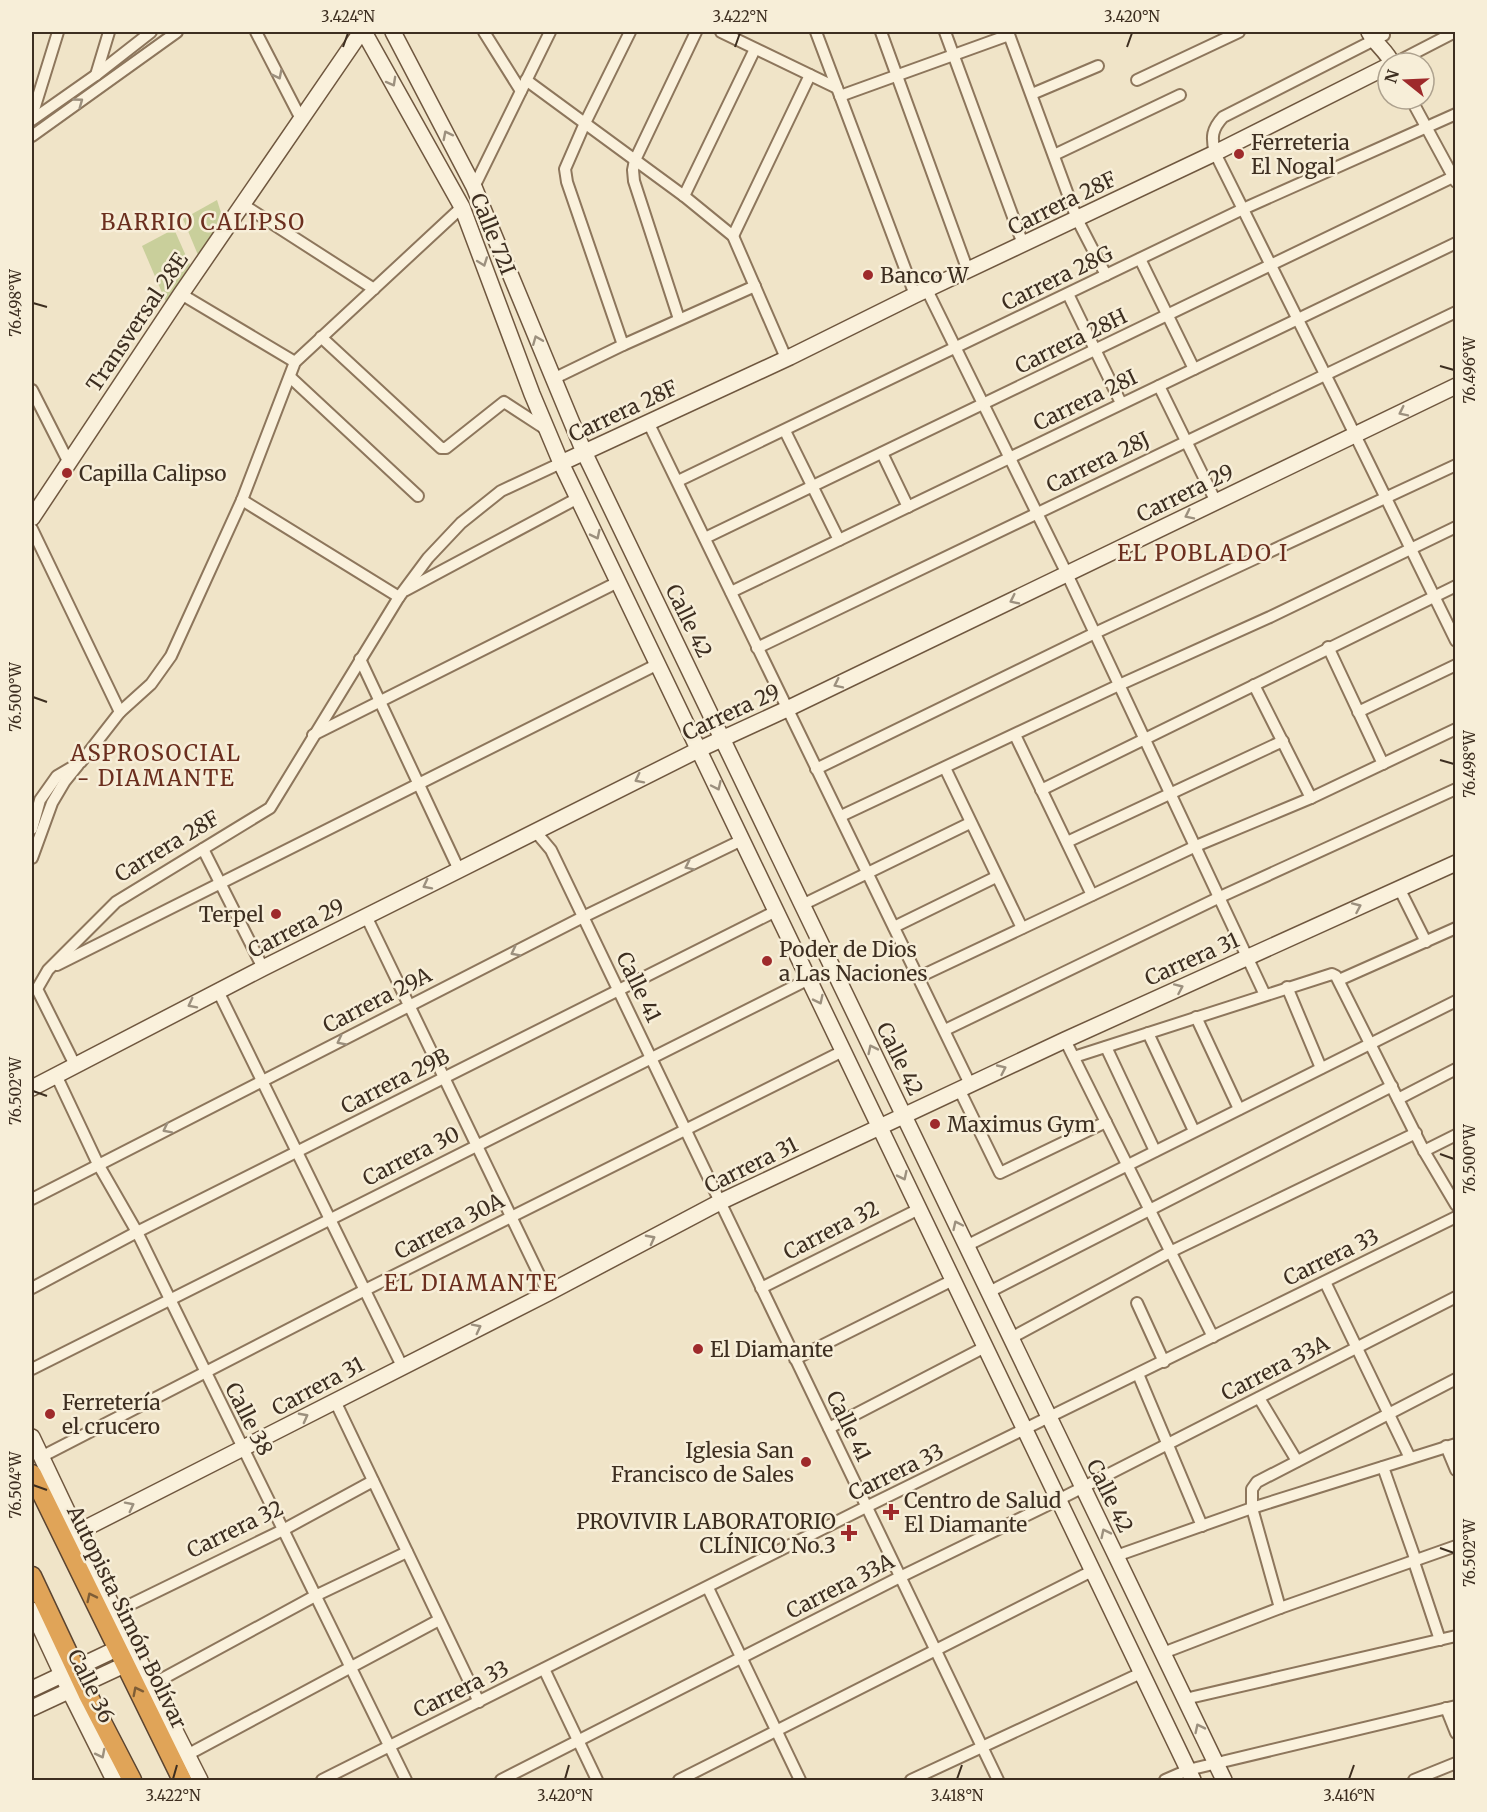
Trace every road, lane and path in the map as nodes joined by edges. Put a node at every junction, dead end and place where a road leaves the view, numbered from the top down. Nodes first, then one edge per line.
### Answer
1 (58, 32) edge
2 (109, 32) edge
3 (151, 32) edge
4 (177, 32) edge
5 (256, 32) edge
6 (362, 32) edge
7 (393, 32) edge
8 (484, 32) edge
9 (550, 32) edge
10 (630, 32) edge
11 (696, 32) edge
12 (721, 32) edge
13 (816, 32) edge
14 (881, 32) edge
15 (945, 32) edge
16 (1239, 32) edge
17 (1455, 32) edge
18 (1008, 33) edge
19 (1383, 45) edge
20 (755, 49) junction
21 (954, 56) junction
22 (1098, 66) dead end
23 (1376, 72) edge
24 (96, 75) junction
25 (810, 75) junction
26 (897, 77) junction
27 (526, 80) junction
28 (1137, 80) dead end
29 (521, 92) junction
30 (839, 92) junction
31 (1032, 94) junction
32 (1180, 95) dead end
33 (1419, 111) edge
34 (1455, 114) edge
35 (32, 118) edge
36 (301, 118) junction
37 (585, 123) junction
38 (1427, 126) junction
39 (32, 136) edge
40 (1215, 153) junction
41 (1054, 155) junction
42 (635, 160) junction
43 (1454, 180) edge
44 (474, 187) junction
45 (684, 196) junction
46 (242, 204) junction
47 (462, 207) junction
48 (1243, 209) junction
49 (1077, 219) junction
50 (733, 236) junction
51 (1455, 243) edge
52 (1023, 244) junction
53 (1140, 259) junction
54 (1272, 265) junction
55 (968, 271) junction
56 (1106, 275) junction
57 (754, 286) junction
58 (374, 289) junction
59 (921, 292) junction
60 (181, 294) junction
61 (1068, 294) junction
62 (1455, 312) edge
63 (1167, 315) junction
64 (1299, 319) junction
65 (679, 320) junction
66 (321, 337) junction
67 (623, 345) junction
68 (956, 348) junction
69 (1095, 350) junction
70 (786, 358) junction
71 (295, 362) junction
72 (1194, 369) junction
73 (1326, 374) junction
74 (290, 377) junction
75 (553, 379) junction
76 (1159, 386) junction
77 (1455, 387) edge
78 (32, 390) edge
79 (1121, 403) junction
80 (983, 405) junction
81 (648, 422) junction
82 (547, 430) junction
83 (785, 431) junction
84 (1356, 434) junction
85 (1186, 442) junction
86 (584, 452) junction
87 (882, 453) junction
88 (1010, 458) junction
89 (69, 462) junction
90 (561, 463) junction
91 (1455, 465) edge
92 (678, 482) junction
93 (813, 486) junction
94 (417, 496) dead end
95 (578, 498) junction
96 (1385, 498) junction
97 (242, 500) junction
98 (1216, 502) junction
99 (908, 507) junction
100 (1037, 513) junction
101 (32, 518) edge
102 (1455, 527) edge
103 (32, 529) edge
104 (705, 538) junction
105 (839, 540) junction
106 (1412, 549) junction
107 (1067, 574) junction
108 (618, 582) junction
109 (1455, 586) edge
110 (731, 592) junction
111 (401, 594) junction
112 (1434, 596) junction
113 (1095, 633) junction
114 (1455, 641) edge
115 (1328, 647) junction
116 (757, 648) junction
117 (360, 659) junction
118 (658, 664) junction
119 (1455, 665) edge
120 (1119, 685) junction
121 (1254, 685) junction
122 (380, 702) junction
123 (787, 709) junction
124 (120, 712) junction
125 (1358, 712) junction
126 (1455, 729) edge
127 (313, 735) junction
128 (1015, 735) junction
129 (722, 739) junction
130 (1145, 739) junction
131 (1283, 741) junction
132 (700, 749) junction
133 (81, 762) junction
134 (1383, 764) junction
135 (945, 768) junction
136 (816, 769) junction
137 (418, 784) junction
138 (1455, 789) edge
139 (1041, 790) junction
140 (1170, 792) junction
141 (1311, 798) junction
142 (841, 816) junction
143 (970, 823) junction
144 (32, 829) edge
145 (535, 831) junction
146 (742, 840) junction
147 (1067, 842) junction
148 (1196, 846) junction
149 (203, 849) junction
150 (32, 858) edge
151 (1455, 863) edge
152 (459, 870) junction
153 (867, 873) junction
154 (996, 877) junction
155 (221, 885) junction
156 (1399, 888) junction
157 (1092, 895) junction
158 (1220, 897) junction
159 (802, 905) junction
160 (776, 911) junction
161 (366, 916) junction
162 (584, 917) junction
163 (894, 927) junction
164 (1022, 928) junction
165 (1455, 928) edge
166 (1426, 942) junction
167 (1248, 957) junction
168 (263, 968) junction
169 (48, 970) junction
170 (919, 977) junction
171 (1335, 977) junction
172 (809, 979) junction
173 (1287, 987) junction
174 (618, 990) junction
175 (218, 991) junction
176 (1265, 995) junction
177 (1455, 1001) edge
178 (409, 1006) junction
179 (1196, 1017) junction
180 (945, 1030) junction
181 (1148, 1034) junction
182 (1065, 1040) junction
183 (1370, 1043) junction
184 (1106, 1047) junction
185 (843, 1051) junction
186 (651, 1057) junction
187 (1074, 1058) junction
188 (75, 1065) junction
189 (1322, 1068) junction
190 (1455, 1069) edge
191 (56, 1075) junction
192 (444, 1078) junction
193 (262, 1081) junction
194 (964, 1086) junction
195 (1392, 1086) junction
196 (32, 1088) edge
197 (1398, 1099) junction
198 (1239, 1109) junction
199 (903, 1115) junction
200 (1106, 1122) junction
201 (879, 1127) junction
202 (685, 1129) junction
203 (1194, 1131) junction
204 (1416, 1133) junction
205 (1455, 1136) edge
206 (477, 1146) junction
207 (1424, 1150) junction
208 (1155, 1151) junction
209 (297, 1152) junction
210 (98, 1164) junction
211 (1127, 1166) junction
212 (32, 1199) edge
213 (720, 1202) junction
214 (1455, 1205) edge
215 (919, 1209) junction
216 (1149, 1209) junction
217 (511, 1217) junction
218 (1455, 1217) edge
219 (330, 1219) junction
220 (137, 1232) junction
221 (966, 1246) junction
222 (1170, 1252) junction
223 (953, 1280) junction
224 (1325, 1282) junction
225 (32, 1288) edge
226 (761, 1288) junction
227 (365, 1290) junction
228 (989, 1292) junction
229 (548, 1293) junction
230 (1455, 1297) edge
231 (170, 1299) junction
232 (1137, 1303) dead end
233 (1213, 1337) junction
234 (1011, 1338) junction
235 (985, 1347) junction
236 (1357, 1348) junction
237 (795, 1359) junction
238 (1164, 1362) junction
239 (402, 1366) junction
240 (32, 1369) edge
241 (204, 1372) junction
242 (1138, 1374) junction
243 (1455, 1379) edge
244 (1259, 1398) junction
245 (335, 1401) junction
246 (1388, 1414) junction
247 (1050, 1418) junction
248 (829, 1428) junction
249 (1025, 1430) junction
250 (32, 1437) edge
251 (1168, 1444) junction
252 (1451, 1445) edge
253 (242, 1450) junction
254 (1410, 1458) junction
255 (36, 1460) edge
256 (1297, 1461) junction
257 (1383, 1467) junction
258 (1455, 1470) edge
259 (32, 1474) edge
260 (373, 1481) junction
261 (1083, 1488) junction
262 (1059, 1500) junction
263 (866, 1508) junction
264 (1252, 1508) junction
265 (1202, 1526) junction
266 (283, 1530) junction
267 (78, 1532) junction
268 (1455, 1546) edge
269 (407, 1552) junction
270 (1116, 1556) junction
271 (1415, 1561) junction
272 (1092, 1571) junction
273 (32, 1576) edge
274 (900, 1577) junction
275 (708, 1588) junction
276 (315, 1596) junction
277 (1280, 1608) junction
278 (32, 1610) edge
279 (115, 1612) junction
280 (439, 1620) junction
281 (1455, 1636) edge
282 (1440, 1640) junction
283 (935, 1650) junction
284 (1163, 1653) junction
285 (127, 1654) junction
286 (741, 1658) junction
287 (350, 1667) junction
288 (544, 1669) junction
289 (1141, 1673) junction
290 (72, 1679) junction
291 (151, 1685) junction
292 (32, 1689) edge
293 (1185, 1700) junction
294 (478, 1702) junction
295 (1451, 1707) edge
296 (32, 1708) edge
297 (164, 1727) junction
298 (776, 1731) junction
299 (1455, 1733) edge
300 (579, 1741) junction
301 (389, 1746) junction
302 (981, 1747) junction
303 (187, 1755) junction
304 (1216, 1763) junction
305 (1455, 1763) edge
306 (1190, 1775) edge
307 (114, 1780) edge
308 (132, 1780) edge
309 (182, 1780) edge
310 (200, 1780) edge
311 (322, 1780) edge
312 (406, 1780) edge
313 (501, 1780) edge
314 (597, 1780) edge
315 (679, 1780) edge
316 (800, 1780) edge
317 (911, 1780) edge
318 (998, 1780) edge
319 (1166, 1780) edge
320 (1224, 1780) edge
321 (1414, 1780) edge

1 - 35 street
2 - 24 street
3 - 24 street
39 -> 4 street
5 -> 36 street
6 - 36 street, Transversal 28E
6 -> 47 street, Calle 72I
44 -> 7 street, Calle 72I
8 - 29 street
9 - 27 street
10 - 37 street
11 - 42 street
12 - 20 street
13 - 30 street
14 - 26 street
15 - 21 street
16 - 28 street
17 - 19 street
18 - 21 street
18 - 31 street
19 - 40 street
20 - 25 street
20 - 45 street
21 - 26 street
21 - 52 street
22 - 31 street
23 - 40 street, Carrera 28F
24 - 35 street
25 - 30 street
25 - 50 street
26 - 30 street
26 - 55 street
27 - 29 street
27 - 37 street
29 - 44 street
30 - 59 street
31 - 41 street
32 - 41 street
33 - 38 street
34 - 38 street, Carrera 28G
36 - 46 street, Transversal 28E
37 - 42 street
37 - 67 street
38 - 43 street
38 - 48 street, Carrera 28G
40 - 48 street
40 - 49 street, Carrera 28F
41 - 49 street
42 - 45 street
42 - 65 street
43 - 54 street, Carrera 28H
75 -> 44 street, Calle 72I
45 - 50 street
46 - 58 street
46 - 60 street, Transversal 28E
47 - 58 street
47 -> 82 street, Calle 72I
48 - 53 street, Carrera 28G
48 - 54 street
49 - 52 street, Carrera 28F
49 - 56 street
50 - 57 street
51 - 64 street, Carrera 28I
52 - 55 street, Carrera 28F
53 - 56 street, Carrera 28G
53 - 63 street
54 - 63 street, Carrera 28H
54 - 64 street
55 - 59 street, Carrera 28F
56 - 61 street, Carrera 28G
57 - 65 street
57 - 70 street
58 - 66 street
59 - 68 street
59 - 70 street, Carrera 28F
60 - 71 street
60 - 89 street, Transversal 28E
61 - 68 street, Carrera 28G
61 - 69 street
62 - 73 street, Carrera 28J
63 - 69 street, Carrera 28H
63 - 72 street
64 - 72 street, Carrera 28I
64 - 73 street
65 - 67 street
66 - 71 street
66 - 82 street
67 - 75 street
68 - 80 street
68 - 83 street, Carrera 28G
69 - 79 street
69 - 80 street, Carrera 28H
70 - 81 street, Carrera 28F
71 - 74 street
72 - 76 street, Carrera 28I
73 - 84 street
73 - 85 street, Carrera 28J
74 - 94 street
74 - 97 street
75 - 86 street, Calle 72I
76 - 79 street, Carrera 28I
76 - 85 street
77 -> 84 street, Carrera 29
78 - 89 street
79 - 88 street, Carrera 28I
80 - 87 street, Carrera 28H
80 - 88 street
81 - 86 street, Carrera 28F
81 - 92 street
82 - 90 street, Calle 72I
83 - 92 street, Carrera 28G
83 - 93 street
84 - 96 street
84 - 98 street, Carrera 29
85 - 98 street
85 - 100 street, Carrera 28J
86 - 90 street, Carrera 28F
86 - 129 street, Calle 42
87 - 93 street, Carrera 28H
87 - 99 street
88 - 99 street, Carrera 28I
88 - 100 street
89 - 101 street, Transversal 28E
90 - 95 street
90 - 111 street, Carrera 28F
91 - 96 street
92 - 104 street
93 - 104 street, Carrera 28H
93 - 105 street
95 -> 108 street
95 - 111 street
96 - 106 street
96 - 113 street
97 - 111 street
97 - 124 street
98 -> 107 street, Carrera 29
99 - 105 street, Carrera 28I
100 - 107 street
100 - 116 street, Carrera 28J
102 - 106 street
103 - 124 street
104 - 110 street
105 - 110 street, Carrera 28I
106 - 112 street
106 - 120 street
107 - 113 street
107 -> 123 street, Carrera 29
108 - 118 street
108 - 122 street
109 - 112 street
110 - 116 street
111 - 117 street, Carrera 28F
112 - 114 street
112 - 115 street
113 - 120 street
113 - 136 street
115 - 121 street
115 - 125 street
116 - 123 street
117 - 122 street
117 - 127 street, Carrera 28F
118 - 132 street
118 - 137 street
119 - 125 street
120 - 128 street
120 - 130 street
121 - 130 street
121 - 131 street
122 - 127 street
122 - 137 street
123 - 129 street, Carrera 29
123 - 136 street
124 - 133 street
125 - 134 street
126 - 134 street
127 - 149 street, Carrera 28F
128 - 135 street
128 - 139 street
129 - 132 street, Carrera 29
129 - 159 street, Calle 42
130 - 139 street
130 - 140 street
131 - 140 street
131 - 141 street
132 -> 145 street, Carrera 29
132 -> 146 street
133 - 144 street
133 - 150 street
134 - 141 street
135 - 142 street
135 - 143 street
136 - 142 street
137 - 152 street
137 - 155 street
138 - 158 street
139 - 147 street
140 - 147 street
140 - 148 street
141 - 148 street
142 - 153 street
143 - 153 street
143 - 154 street
145 - 152 street, Carrera 29
145 - 162 street, Calle 41
146 - 160 street
146 -> 162 street, Carrera 29A
147 - 157 street
148 - 157 street
148 - 158 street
149 - 155 street
149 - 169 street, Carrera 28F
151 - 156 street, Carrera 31
152 -> 161 street, Carrera 29
153 - 159 street
153 - 163 street
154 - 163 street
154 - 164 street
155 - 168 street
155 - 169 street
156 - 166 street
167 -> 156 street, Carrera 31
157 - 164 street
158 - 167 street
158 - 180 street
199 -> 159 street, Calle 42
160 - 172 street
160 - 174 street, Carrera 29B
161 - 168 street, Carrera 29
161 - 178 street
162 - 174 street, Calle 41
162 -> 178 street, Carrera 29A
163 - 170 street
164 - 170 street
165 - 166 street
166 - 171 street
167 - 176 street
182 -> 167 street, Carrera 31
168 - 175 street, Carrera 29
169 - 188 street, Carrera 28F
170 - 180 street
171 - 173 street
171 - 183 street
172 -> 185 street
172 - 186 street, Carrera 30
173 - 176 street
173 - 189 street
174 - 186 street, Calle 41
174 - 192 street, Carrera 29B
175 -> 188 street, Carrera 29
175 - 193 street
176 - 179 street
177 - 183 street
178 - 192 street
178 -> 193 street, Carrera 29A
179 - 181 street
179 - 198 street
180 - 194 street
181 - 184 street
181 - 203 street
182 - 187 street
194 -> 182 street, Carrera 31
183 - 189 street
183 - 195 street
184 - 187 street
184 - 208 street
185 - 201 street
185 - 202 street, Carrera 30A
186 - 202 street, Calle 41
186 - 206 street, Carrera 30
187 - 200 street
188 - 191 street, Carrera 29
189 - 198 street
190 - 197 street
191 - 196 street, Carrera 29
191 - 210 street, Calle 38
192 - 206 street
192 - 209 street, Carrera 29B
193 - 209 street
193 -> 210 street, Carrera 29A
194 - 199 street, Carrera 31
194 - 200 street
195 - 197 street
195 - 216 street
197 - 204 street
198 - 203 street
199 - 201 street, Carrera 31
221 -> 199 street, Calle 42
200 - 211 street
201 - 213 street, Carrera 31
201 -> 215 street
202 - 213 street, Calle 41
202 - 217 street, Carrera 30A
203 - 208 street
204 - 207 street
204 - 222 street
205 - 207 street
206 - 217 street
206 - 219 street, Carrera 30
207 - 214 street
208 - 211 street
209 - 219 street
209 - 220 street, Carrera 29B
210 - 212 street, Carrera 29A
210 - 220 street, Calle 38
211 - 216 street
211 - 221 street
213 - 226 street, Calle 41
229 -> 213 street, Carrera 31
215 - 223 street
215 - 226 street, Carrera 32
216 - 222 street
216 - 228 street
217 - 227 street, Carrera 30A
217 - 229 street
218 - 224 street, Carrera 33
219 - 227 street
219 - 231 street, Carrera 30
220 - 225 street, Carrera 29B
220 - 231 street, Calle 38
221 - 228 street, Calle 42
222 - 233 street
222 - 234 street
223 - 235 street
223 - 237 street
224 - 233 street, Carrera 33
224 - 236 street
226 - 237 street, Calle 41
227 - 239 street
227 - 241 street, Carrera 30A
228 - 234 street, Calle 42
239 -> 229 street, Carrera 31
230 - 236 street, Carrera 33A
231 - 240 street, Carrera 30
231 - 241 street, Calle 38
232 - 238 street
233 - 238 street, Carrera 33
234 - 247 street, Calle 42
235 - 248 street
235 - 249 street
236 - 244 street, Carrera 33A
236 - 246 street
237 - 248 street, Calle 41
238 - 242 street, Carrera 33
239 - 245 street, Carrera 31
241 - 253 street, Calle 38
241 - 255 street, Carrera 30A
242 - 247 street, Carrera 33
242 - 251 street
243 - 246 street
244 - 251 street, Carrera 33A
244 - 256 street
253 -> 245 street, Carrera 31
245 - 260 street
246 - 254 street
246 - 256 street
247 - 249 street, Carrera 33
247 - 261 street, Calle 42
248 - 263 street, Calle 41
249 - 262 street
249 - 263 street, Carrera 33
250 - 255 street
251 - 261 street, Carrera 33A
251 - 265 street
252 - 254 street
252 - 258 street
253 - 266 street, Calle 38
267 -> 253 street, Carrera 31
254 - 257 street
255 - 267 street
256 - 264 street
257 - 264 street
257 - 271 street
285 -> 259 highway, Autopista Simón Bolívar
260 - 266 street, Carrera 32
260 - 269 street
261 - 262 street, Carrera 33A
270 -> 261 street, Calle 42
262 - 272 street
262 - 274 street, Carrera 33A
263 - 274 street, Calle 41
263 - 275 street, Carrera 33
264 - 265 street
264 - 277 street
265 - 270 street
266 - 276 street, Calle 38
266 - 279 street, Carrera 32
267 - 279 street
268 - 271 street
269 - 276 street
269 - 280 street
270 - 284 street, Calle 42
271 - 277 street
271 - 282 street
272 - 283 street
272 - 289 street
273 - 290 highway
274 - 283 street, Calle 41
274 - 286 street, Carrera 33A
275 - 286 street
275 - 288 street, Carrera 33
276 - 287 street, Calle 38
276 - 291 street
277 - 284 street
278 - 290 street, Calle 36
279 - 285 street
280 - 287 street
280 - 294 street
281 - 282 street
282 - 293 street
283 - 298 street
283 - 302 street, Calle 41
284 - 293 street, Calle 42
285 - 290 street
285 - 291 street
297 -> 285 highway, Autopista Simón Bolívar
286 - 298 street
286 - 300 street, Carrera 33A
287 - 301 street, Calle 38
287 - 303 street
288 - 294 street, Carrera 33
288 - 300 street
289 - 302 street
289 - 306 street
290 - 292 street
290 - 296 street
290 -> 307 street, Calle 36
290 - 308 highway
291 - 297 street
304 -> 293 street, Calle 42
294 - 301 street, Carrera 33
295 - 299 street
295 - 304 street
297 - 303 street
297 - 309 highway, Autopista Simón Bolívar
298 - 315 street
298 - 316 street
300 - 313 street, Carrera 33A
300 - 314 street
301 - 311 street, Carrera 33
301 - 312 street, Calle 38
302 - 317 street
302 - 318 street, Calle 41
303 - 310 street
304 - 306 street
304 - 320 street, Calle 42
305 - 321 street
306 - 319 street

